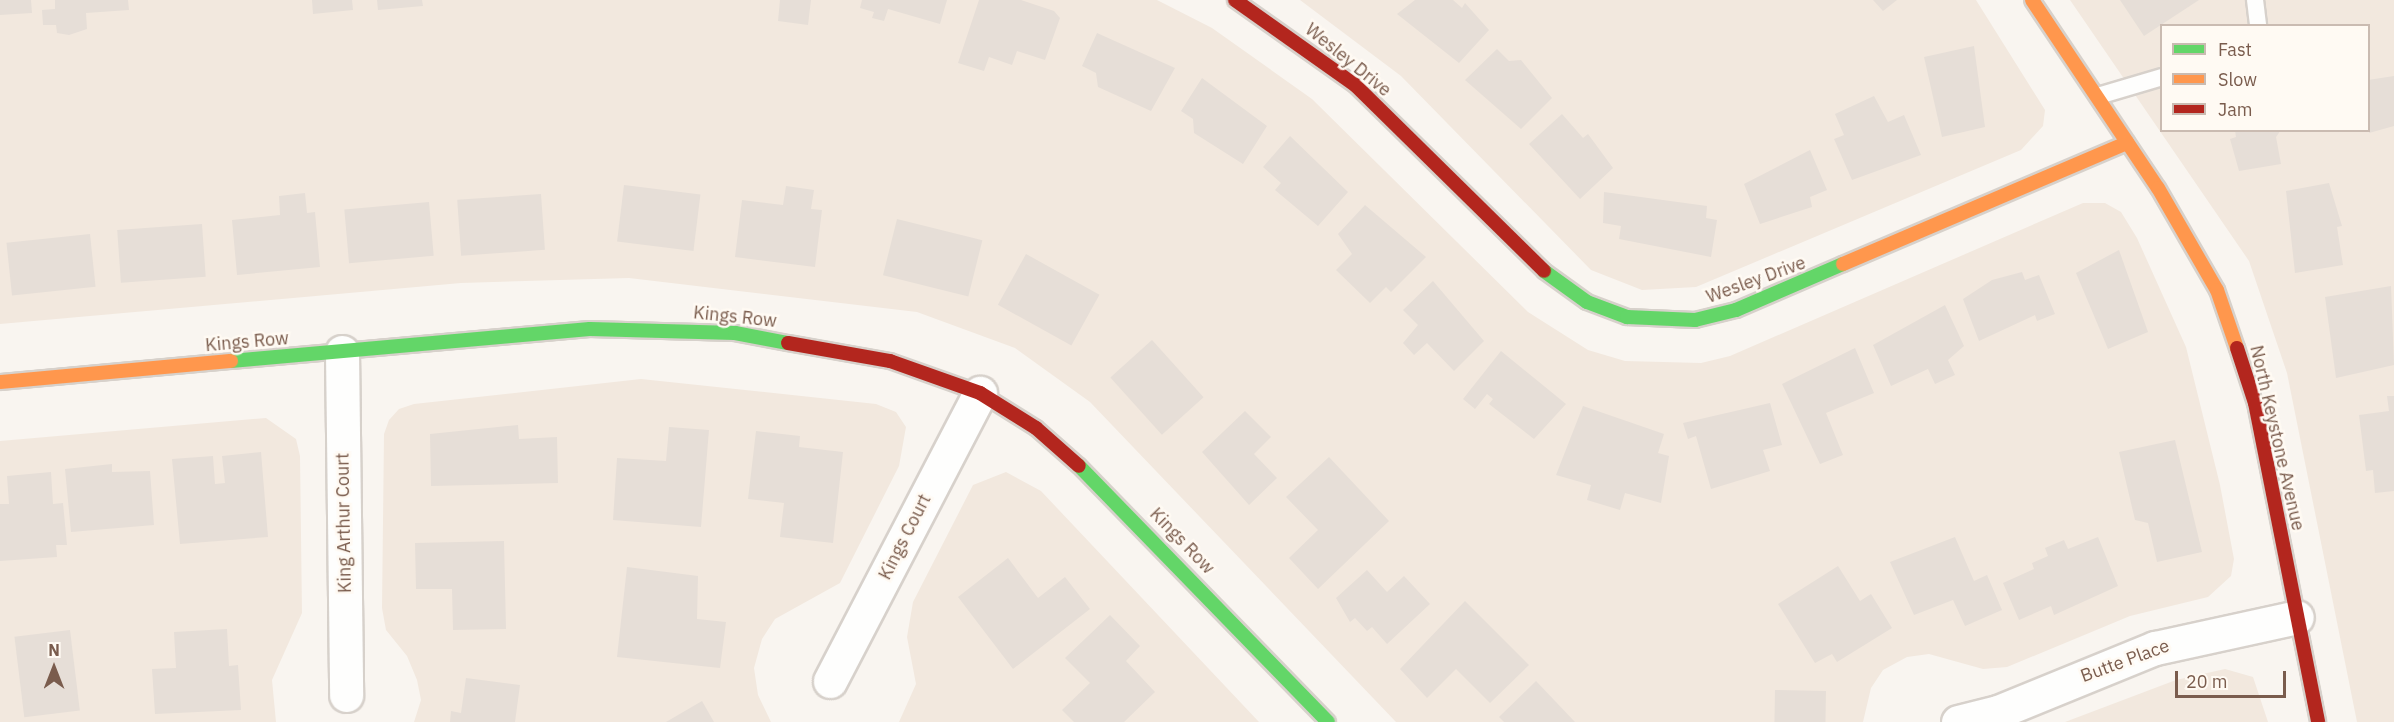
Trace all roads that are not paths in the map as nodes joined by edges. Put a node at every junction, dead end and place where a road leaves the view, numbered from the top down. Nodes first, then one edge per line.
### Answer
1 (1234, 0) edge
2 (2032, 0) edge
3 (2255, 0) edge
4 (2258, 24) edge
5 (2160, 78) edge
6 (2098, 96) junction
7 (2127, 143) junction
8 (342, 352) junction
9 (0, 382) edge
10 (980, 393) junction
11 (2297, 617) junction
12 (830, 681) dead end
13 (346, 694) dead end
14 (1328, 722) edge
15 (1958, 722) edge
16 (2318, 722) edge

1 - 7 street, Wesley Drive
2 - 6 street, North Keystone Avenue
3 - 4 lane
5 - 6 lane
6 - 7 street, North Keystone Avenue
7 - 11 street, North Keystone Avenue
8 - 9 street, Kings Row
8 - 10 street, Kings Row
8 - 13 street, King Arthur Court
10 - 12 street, Kings Court
10 - 14 street, Kings Row
11 - 15 street, Butte Place
11 - 16 street, North Keystone Avenue

